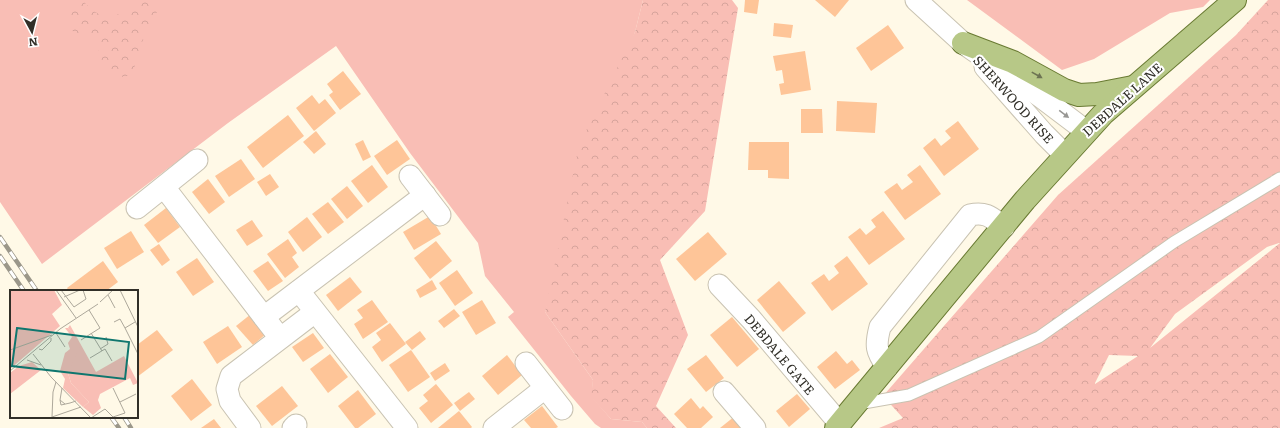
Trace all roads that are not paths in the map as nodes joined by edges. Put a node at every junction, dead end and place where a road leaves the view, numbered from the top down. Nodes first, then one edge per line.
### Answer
1 (916, 0) edge
2 (1235, 0) edge
3 (963, 43) junction
4 (1134, 87) junction
5 (1086, 131) junction
6 (1065, 154) junction
7 (197, 160) dead end
8 (410, 176) dead end
9 (1280, 178) edge
10 (164, 187) junction
11 (425, 195) junction
12 (137, 208) dead end
13 (440, 215) dead end
14 (1004, 227) junction
15 (719, 285) dead end
16 (299, 291) junction
17 (315, 312) junction
18 (264, 317) junction
19 (280, 338) junction
20 (526, 363) dead end
21 (887, 367) junction
22 (546, 388) junction
23 (724, 392) dead end
24 (854, 405) junction
25 (562, 409) dead end
26 (838, 426) edge
27 (250, 428) edge
28 (407, 428) edge
29 (494, 428) edge
30 (755, 428) edge

1 - 3 street, SHERWOOD RISE
2 - 4 main road, DEBDALE LANE
3 -> 4 main road
3 -> 5 street, SHERWOOD RISE
3 - 6 street, SHERWOOD RISE
4 - 5 main road, DEBDALE LANE
5 - 6 main road, DEBDALE LANE
6 - 14 main road, DEBDALE LANE
7 - 10 street
8 - 11 street
9 - 24 lane
10 - 12 street
10 - 18 street
11 - 13 street
11 - 16 street
14 - 21 main road, DEBDALE LANE
14 - 21 street
15 - 26 street, DEBDALE GATE
16 - 17 street
16 - 18 street
17 - 19 street
17 - 28 street
18 - 19 street
19 - 27 street
20 - 22 street
21 - 24 main road, DEBDALE LANE
22 - 25 street
22 - 29 street
23 - 30 street
24 - 26 main road, DEBDALE LANE

